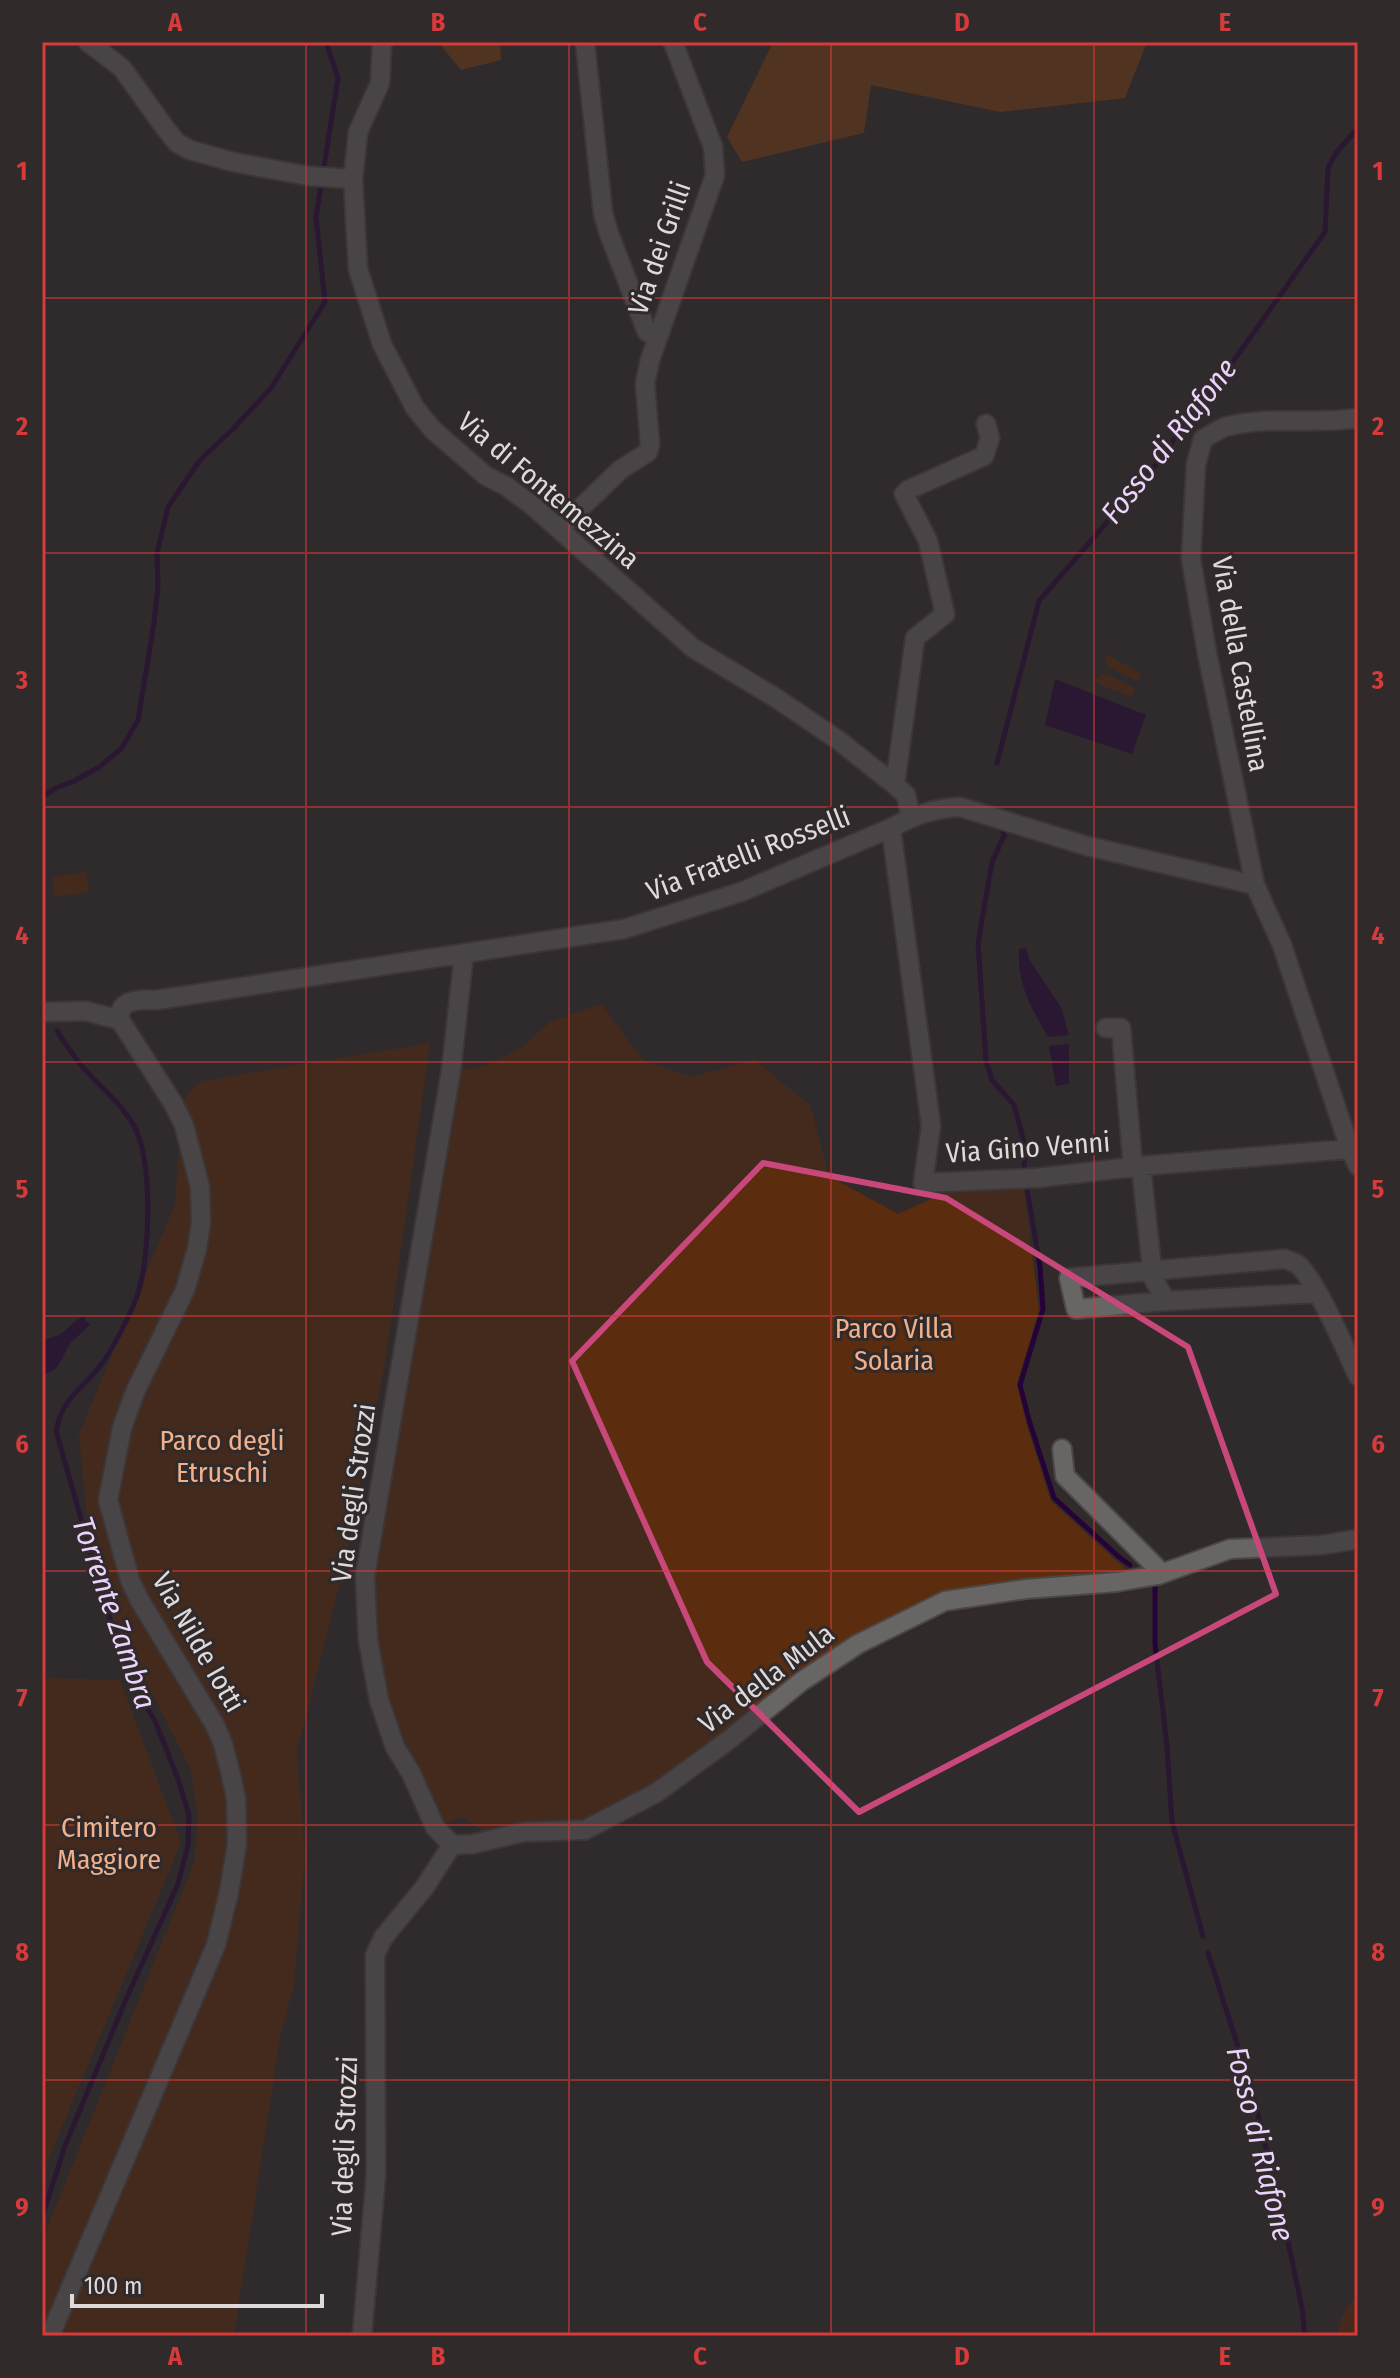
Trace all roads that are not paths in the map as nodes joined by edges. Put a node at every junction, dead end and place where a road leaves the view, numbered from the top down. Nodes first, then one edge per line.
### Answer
1 (88, 42) edge
2 (382, 42) edge
3 (585, 42) edge
4 (673, 42) edge
5 (353, 179) junction
6 (658, 337) junction
7 (1358, 418) edge
8 (986, 424) dead end
9 (559, 529) junction
10 (895, 785) junction
11 (911, 817) junction
12 (891, 828) junction
13 (1255, 885) junction
14 (464, 954) junction
15 (42, 1012) edge
16 (120, 1020) junction
17 (1118, 1028) dead end
18 (1355, 1149) edge
19 (1137, 1167) junction
20 (1153, 1270) junction
21 (1317, 1293) junction
22 (1166, 1301) junction
23 (1358, 1376) edge
24 (1062, 1449) dead end
25 (1358, 1539) edge
26 (1158, 1575) junction
27 (452, 1845) junction
28 (50, 2336) edge
29 (362, 2336) edge

1 - 5 street
2 - 5 street, Via di Fontemezzina
3 - 6 street, Via dei Grilli
4 - 6 street, Via dei Grilli
5 - 9 street, Via di Fontemezzina
6 - 9 street, Via dei Grilli
7 - 13 street, Via della Castellina
8 - 10 street
9 - 10 street, Via di Fontemezzina
10 - 11 street, Via di Fontemezzina
11 - 12 street, Via Fratelli Rosselli
11 - 13 street, Via Fratelli Rosselli
12 - 14 street, Via Fratelli Rosselli
12 - 19 street, Via Gino Venni
13 - 18 street, Via della Castellina
14 - 16 street, Via Fratelli Rosselli
14 - 27 street, Via degli Strozzi
15 - 16 street
16 - 28 street, Via Nilde Iotti
17 - 19 street
18 - 19 street, Via Gino Venni
19 - 20 street
20 - 21 street
20 - 22 street
20 - 22 street
21 - 22 street
21 - 23 street
24 - 26 street
25 - 26 street, Via della Mula
26 - 27 street, Via della Mula
27 - 29 street, Via degli Strozzi

